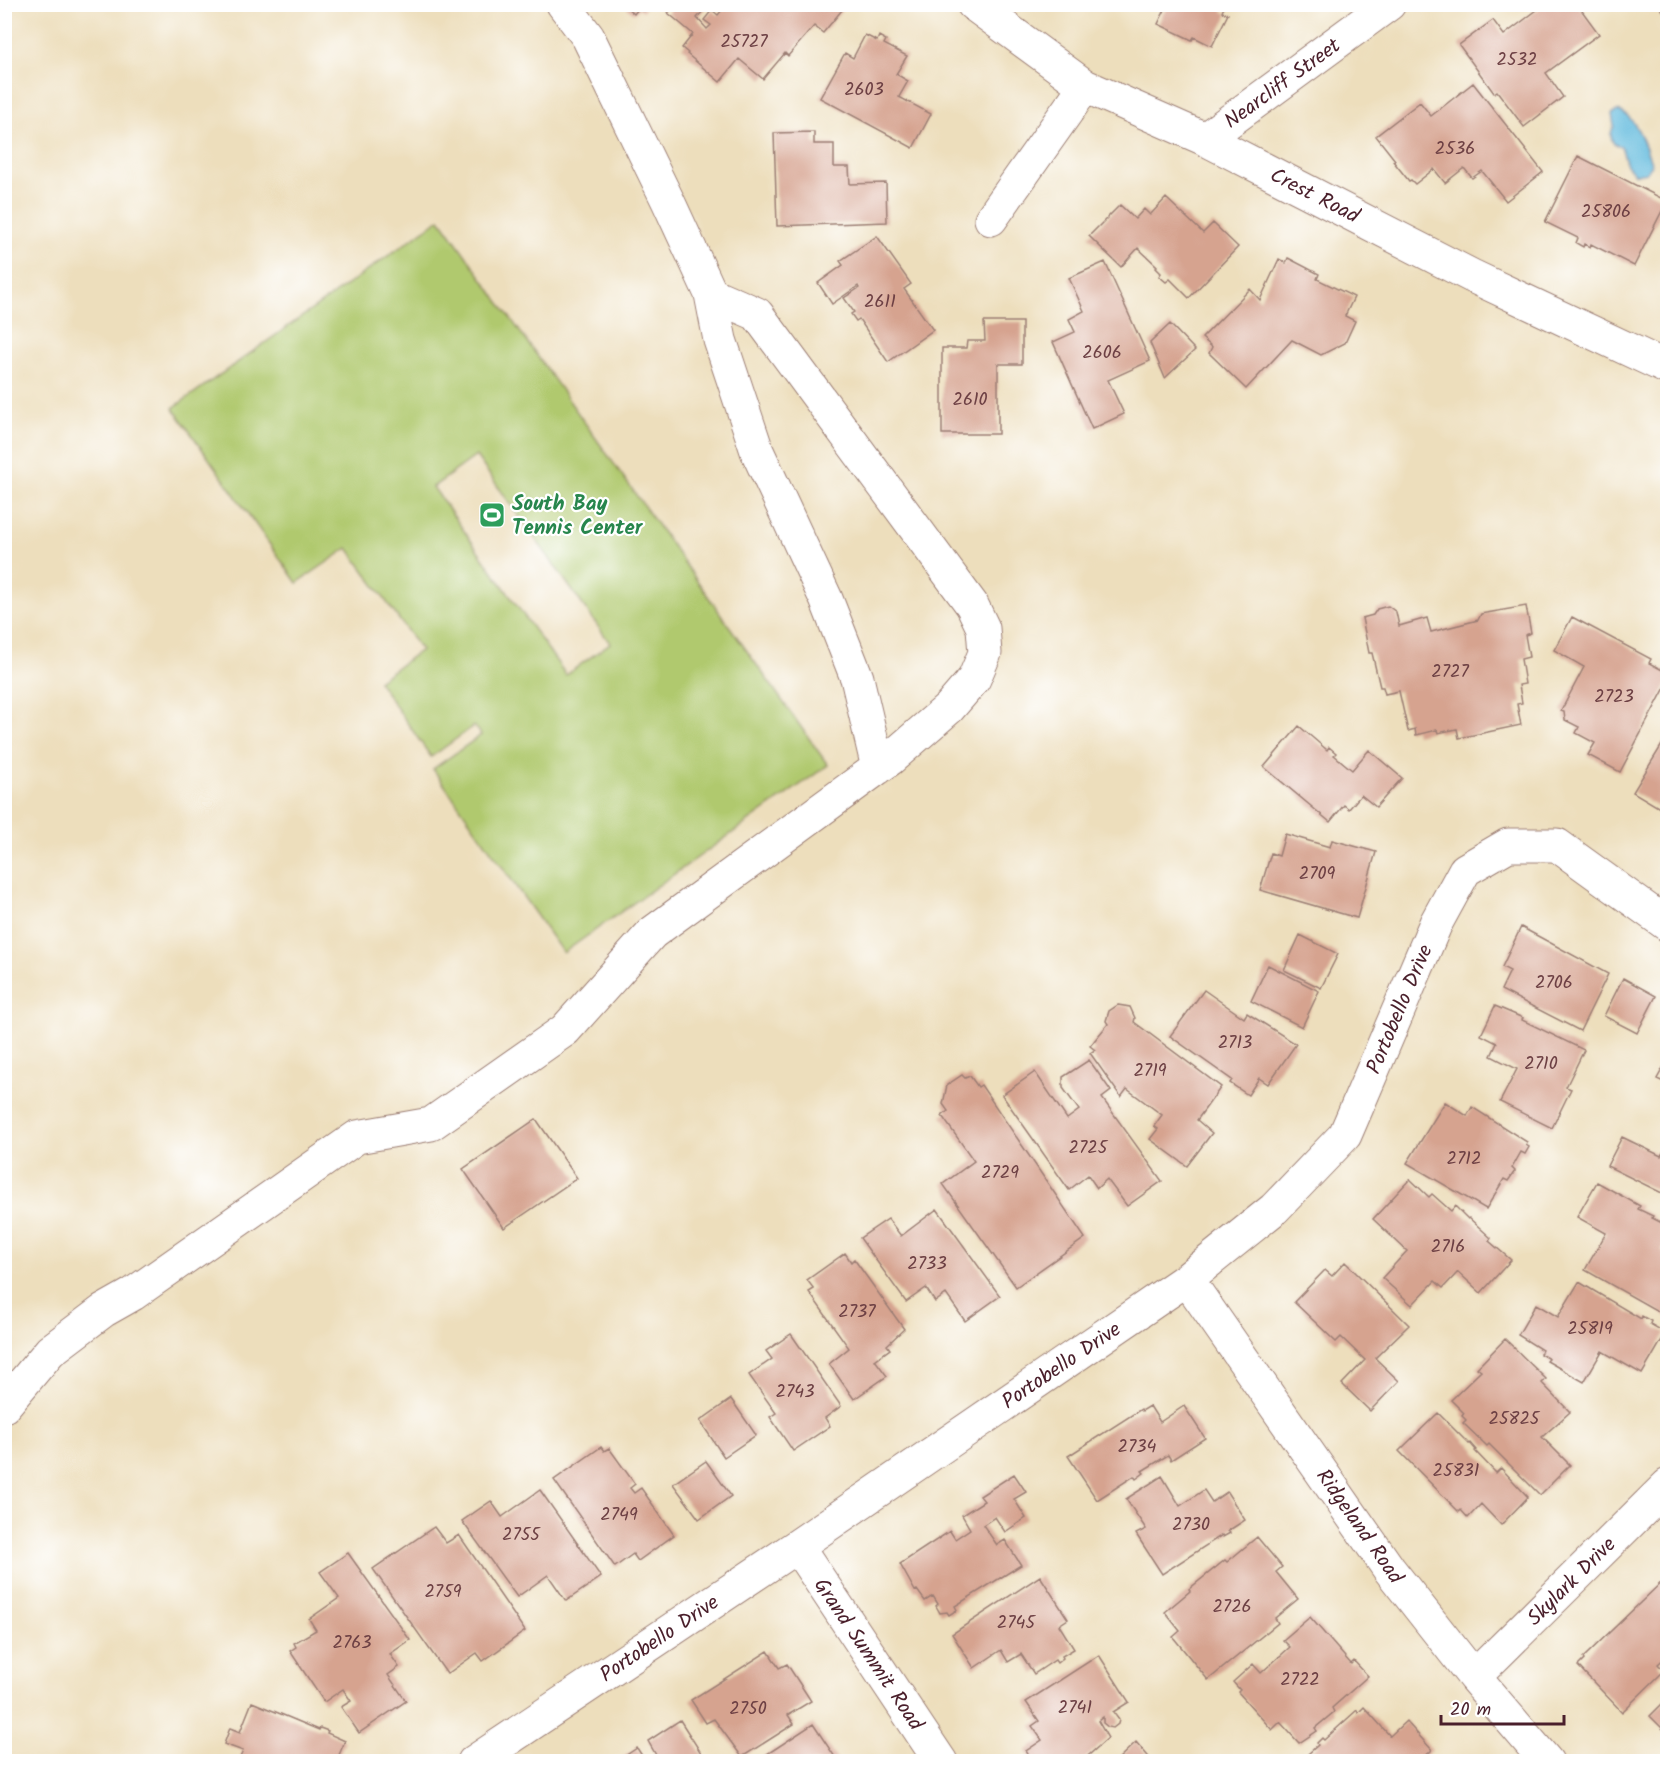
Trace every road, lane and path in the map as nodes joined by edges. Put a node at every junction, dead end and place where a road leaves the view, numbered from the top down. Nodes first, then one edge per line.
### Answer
1 (563, 4) edge
2 (973, 4) edge
3 (1389, 4) edge
4 (1085, 86) junction
5 (1205, 140) junction
6 (991, 219) dead end
7 (711, 294) junction
8 (1668, 368) edge
9 (878, 768) junction
10 (1668, 925) edge
11 (1187, 1279) junction
12 (4, 1406) edge
13 (1668, 1485) edge
14 (796, 1546) junction
15 (1474, 1677) junction
16 (474, 1761) edge
17 (941, 1761) edge
18 (1547, 1761) edge

1 - 7 street
2 - 4 street, Crest Road
3 - 5 street, Nearcliff Street
4 - 5 street, Crest Road
4 - 6 street
5 - 8 street, Crest Road
7 - 9 street
7 - 9 street
9 - 12 street
10 - 11 street, Portobello Drive
11 - 14 street, Portobello Drive
11 - 15 street, Ridgeland Road
13 - 15 street, Skylark Drive
14 - 16 street, Portobello Drive
14 - 17 street, Grand Summit Road
15 - 18 street, Ridgeland Road

